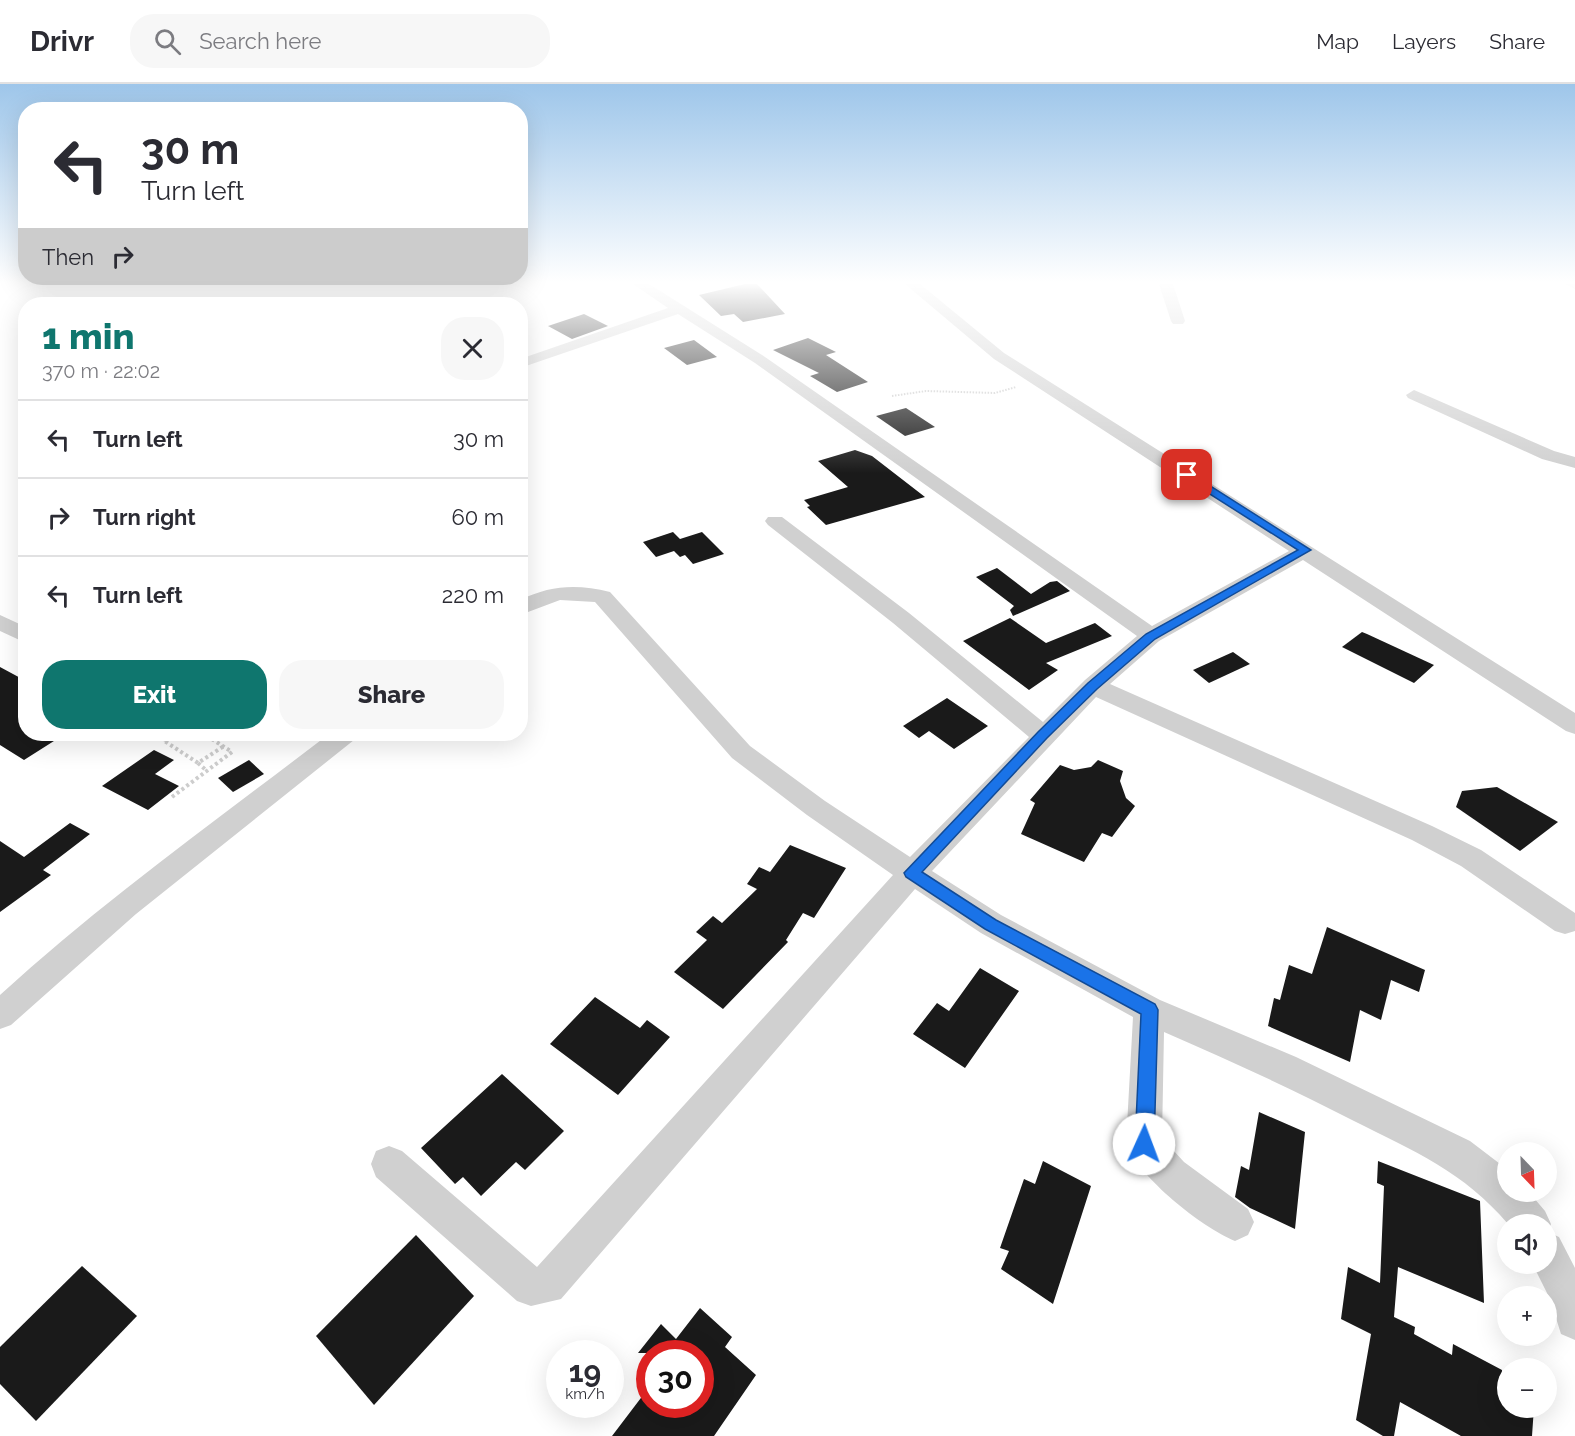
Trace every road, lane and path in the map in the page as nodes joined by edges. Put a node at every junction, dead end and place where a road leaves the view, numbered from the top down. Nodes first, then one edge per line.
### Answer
1 (570, 347) edge
2 (740, 347) edge
3 (988, 347) edge
4 (999, 356) junction
5 (528, 362) edge
6 (1414, 395) dead end
7 (892, 396) dead end
8 (1575, 463) edge
9 (775, 521) dead end
10 (1306, 550) junction
11 (528, 605) edge
12 (1151, 636) junction
13 (1093, 686) junction
14 (1575, 725) edge
15 (1042, 735) junction
16 (165, 741) edge
17 (216, 741) edge
18 (336, 741) edge
19 (224, 746) junction
20 (198, 763) junction
21 (207, 771) junction
22 (172, 797) dead end
23 (912, 873) junction
24 (1565, 922) dead end
25 (1149, 1010) junction
26 (0, 1015) edge
27 (389, 1164) dead end
28 (1523, 1214) edge
29 (1235, 1222) dead end
30 (1557, 1272) edge
31 (1573, 1304) edge

1 - 5 street
2 - 12 street
3 - 4 street
4 - 7 path
4 - 10 street
6 - 8 street
9 - 15 street
10 - 12 street
10 - 14 street
11 - 23 street
12 - 13 street
13 - 15 street
13 - 24 street
15 - 23 street
16 - 20 path
17 - 19 path
18 - 26 street
19 - 20 path
19 - 21 path
20 - 21 path
21 - 22 path
23 - 25 street
23 - 27 street
25 - 28 street
25 - 29 street
30 - 31 street

